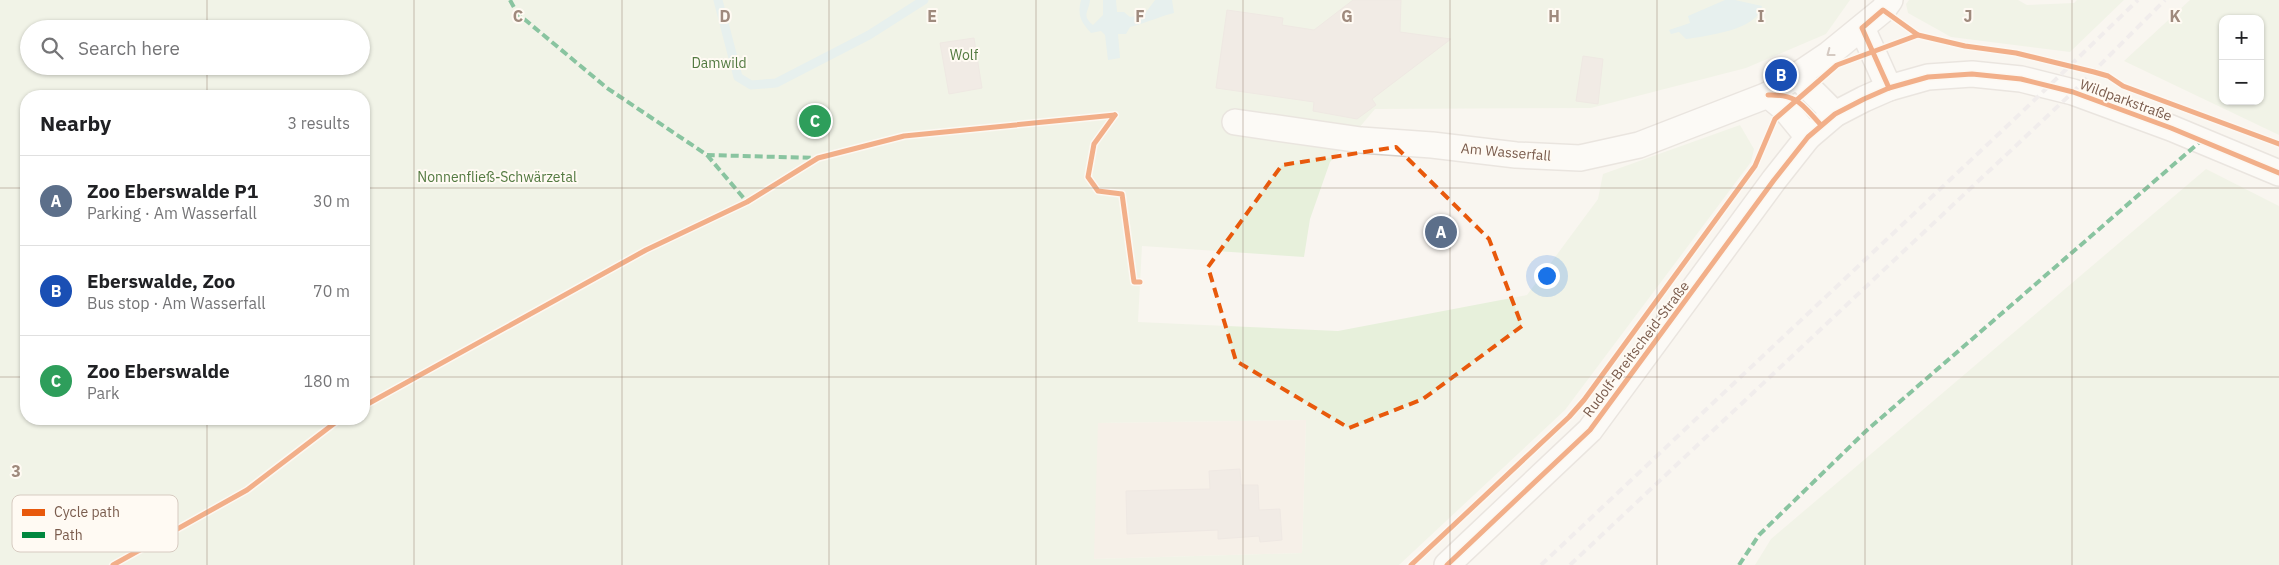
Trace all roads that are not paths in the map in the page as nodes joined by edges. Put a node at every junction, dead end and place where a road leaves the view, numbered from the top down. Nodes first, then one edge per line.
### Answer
1 (1890, 0) edge
2 (1862, 28) junction
3 (1798, 77) junction
4 (1888, 88) junction
5 (1768, 95) junction
6 (1835, 114) junction
7 (1234, 122) dead end
8 (1808, 137) junction
9 (2279, 173) edge
10 (1746, 220) joint
11 (1447, 565) edge

1 - 2 street, Am Wasserfall
2 -> 3 street, Am Wasserfall
2 - 4 street
3 - 5 street, Am Wasserfall
3 - 6 street
4 - 6 street, Wildparkstraße
4 - 9 street, Wildparkstraße
5 - 7 street, Am Wasserfall
5 - 8 street
6 - 8 street, Wildparkstraße
8 - 10 street, Wildparkstraße
10 - 11 street, Rudolf-Breitscheid-Straße

